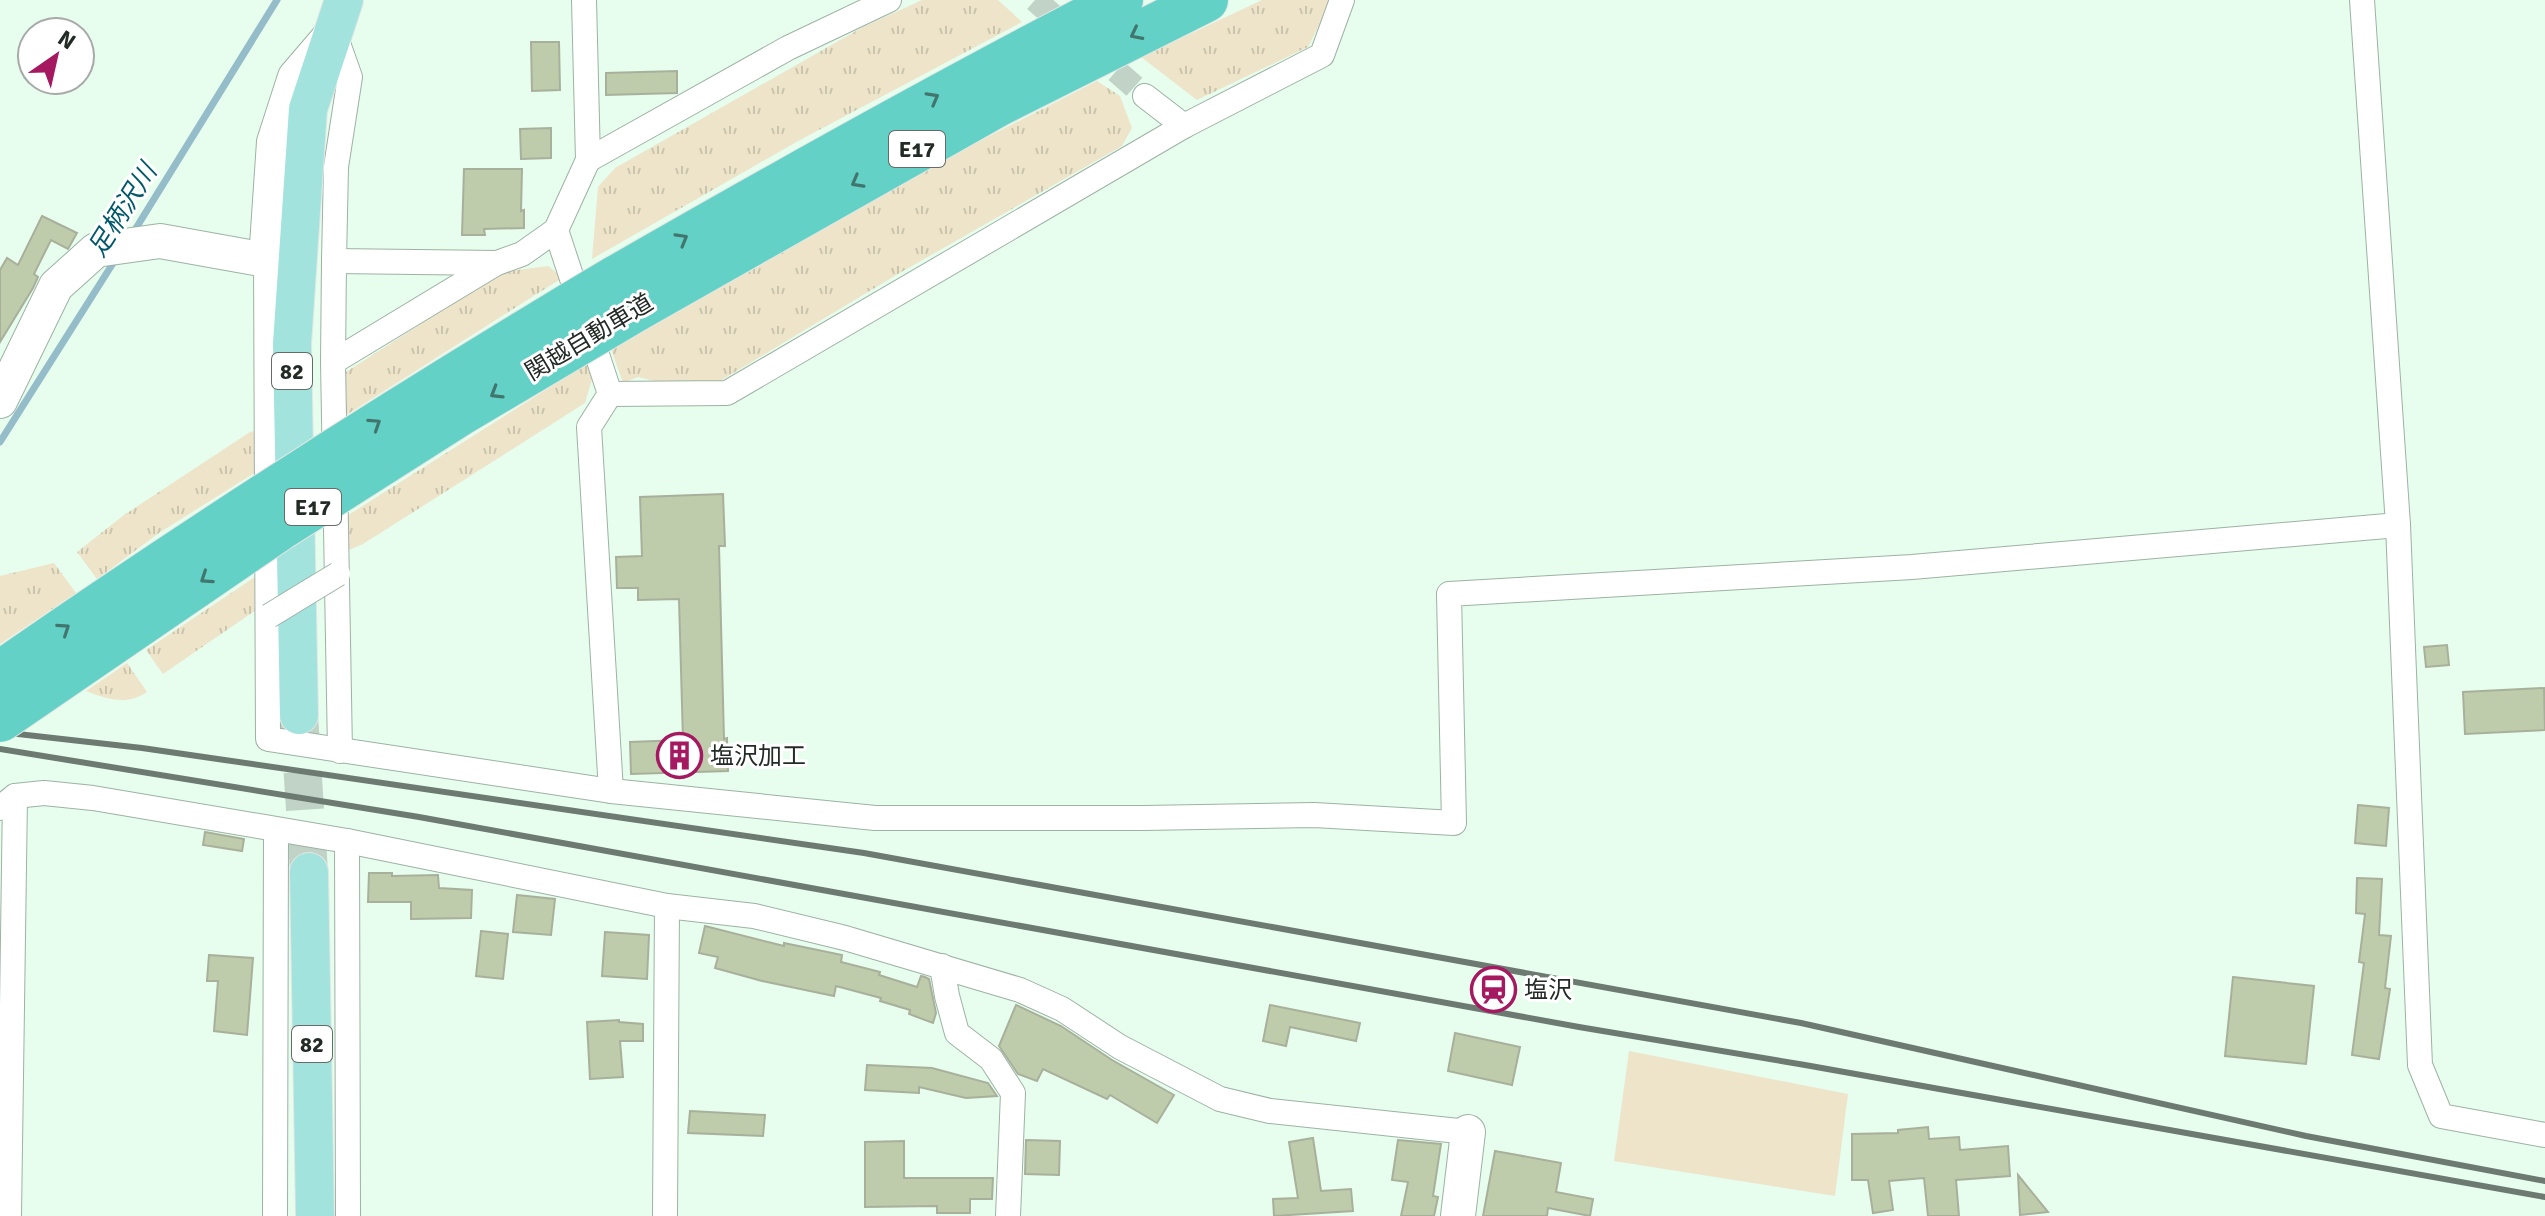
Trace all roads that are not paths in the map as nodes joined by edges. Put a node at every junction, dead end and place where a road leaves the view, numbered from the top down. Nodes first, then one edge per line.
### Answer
1 (584, 0) edge
2 (889, 0) edge
3 (1121, 0) edge
4 (1206, 0) edge
5 (1342, 0) edge
6 (2362, 0) edge
7 (339, 16) edge
8 (1145, 96) tunnel mouth
9 (1184, 126) junction
10 (588, 160) junction
11 (556, 230) junction
12 (266, 260) junction
13 (334, 261) junction
14 (497, 263) junction
15 (625, 294) junction
16 (333, 362) junction
17 (610, 394) junction
18 (0, 401) edge
19 (2398, 525) junction
20 (338, 574) junction
21 (269, 616) junction
22 (0, 673) edge
23 (299, 715) tunnel mouth
24 (0, 720) edge
25 (340, 751) junction
26 (611, 791) junction
27 (8, 802) edge
28 (276, 830) junction
29 (347, 841) junction
30 (309, 872) tunnel mouth
31 (667, 906) junction
32 (942, 966) junction
33 (1468, 1132) joint
34 (2545, 1135) edge
35 (9, 1216) edge
36 (275, 1216) edge
37 (315, 1216) edge
38 (348, 1216) edge
39 (665, 1216) edge
40 (1008, 1216) edge
41 (1458, 1216) edge

1 - 10 street
2 - 10 street
15 -> 3 highway, 関越自動車道 / E17
4 -> 15 highway, 関越自動車道 / E17
5 - 9 street
6 - 19 street
7 - 12 main road
7 - 13 street
7 - 23 main road, 82
8 - 9 street
9 - 17 street
10 - 11 street
11 - 14 street
11 - 17 street
12 - 18 main road
12 - 21 street
13 - 14 street
13 - 16 street
14 - 16 street
22 -> 15 highway, 関越自動車道 / E17, bridge
15 -> 24 highway, 関越自動車道 / E17, bridge
16 - 20 street
17 - 26 street
19 - 26 street
19 - 34 street
20 - 21 street, bridge
20 - 25 street
21 - 25 street
25 - 26 street
27 - 28 street
27 - 35 street
28 - 29 street
28 - 36 street
29 - 31 street
29 - 38 street
30 - 37 main road, 82
31 - 32 street
31 - 39 street
32 - 33 street
32 - 40 street
33 - 41 main road

